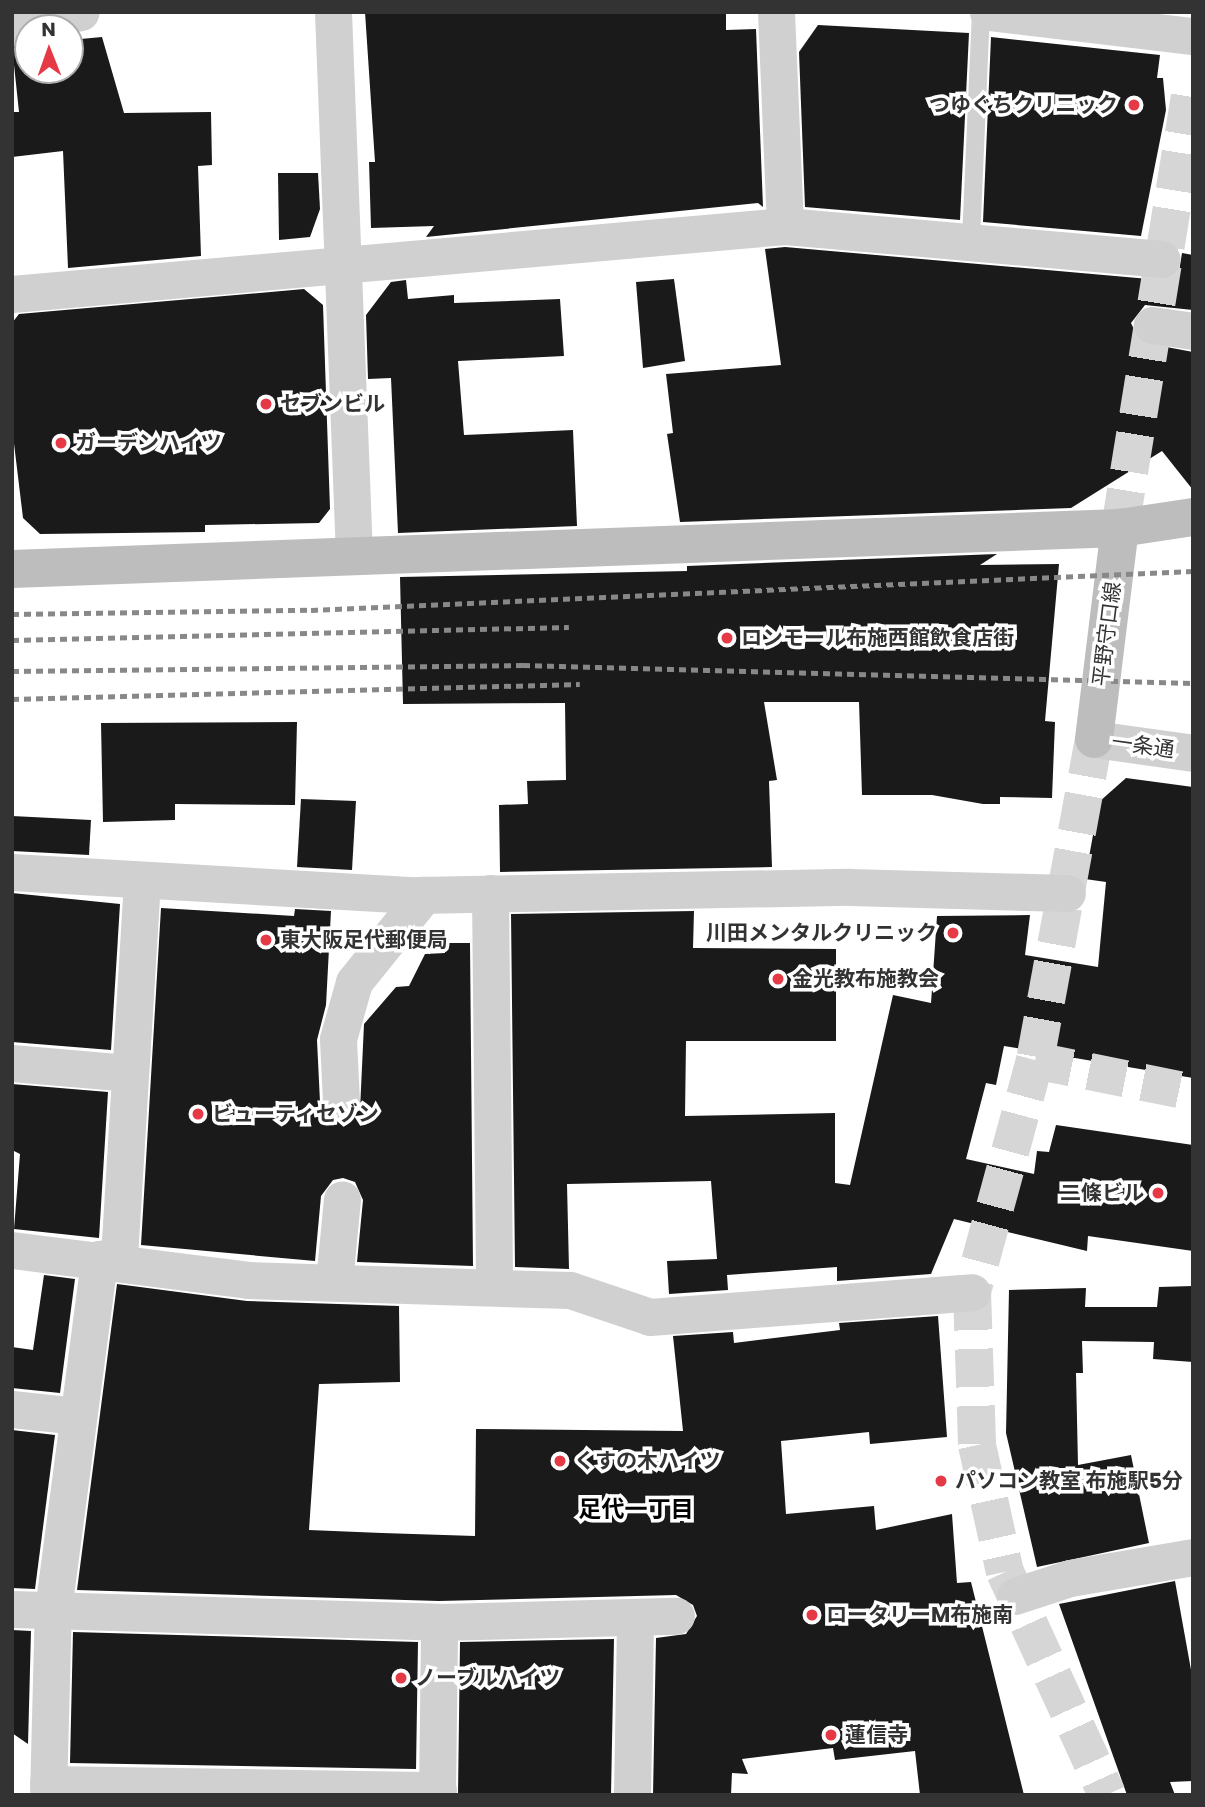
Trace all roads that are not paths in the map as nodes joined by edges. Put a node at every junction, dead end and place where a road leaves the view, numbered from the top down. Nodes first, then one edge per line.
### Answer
1 (333, 12) edge
2 (776, 12) edge
3 (981, 12) edge
4 (988, 12) edge
5 (78, 13) edge
6 (12, 26) edge
7 (1193, 36) edge
8 (785, 226) junction
9 (971, 240) junction
10 (1162, 259) dead end
11 (342, 268) junction
12 (12, 294) edge
13 (1152, 325) dead end
14 (1193, 331) edge
15 (1193, 517) edge
16 (1120, 528) junction
17 (354, 556) junction
18 (12, 569) edge
19 (1094, 739) joint
20 (1193, 753) edge
21 (12, 872) edge
22 (142, 882) junction
23 (490, 893) junction
24 (1067, 894) dead end
25 (424, 895) junction
26 (12, 1063) edge
27 (128, 1073) junction
28 (341, 1101) dead end
29 (342, 1199) dead end
30 (12, 1250) edge
31 (99, 1259) junction
32 (334, 1282) junction
33 (494, 1285) junction
34 (972, 1292) dead end
35 (12, 1409) edge
36 (77, 1416) junction
37 (1193, 1557) edge
38 (1015, 1595) dead end
39 (12, 1609) edge
40 (54, 1610) junction
41 (676, 1616) dead end
42 (635, 1618) junction
43 (439, 1622) junction
44 (48, 1789) edge
45 (438, 1792) edge
46 (632, 1795) edge

1 - 11 street
2 - 8 street
3 - 9 lane
4 - 7 street
5 - 6 street
8 - 9 street
8 - 11 street
9 - 10 street
11 - 12 street
11 - 17 street
13 - 14 street
15 - 16 street
16 - 17 street
16 - 19 street, 平野守口線
17 - 18 street
19 - 20 street, 一条通
21 - 22 street
22 - 25 street
22 - 27 street
23 - 24 street
23 - 25 street
23 - 33 street
25 - 28 street
26 - 27 street
27 - 31 street
29 - 32 street
30 - 31 street
31 - 32 street
31 - 36 street
32 - 33 street
33 - 34 street
35 - 36 street
36 - 40 street
37 - 38 street
39 - 40 street
40 - 43 street
40 - 44 street
41 - 42 street
42 - 43 street
42 - 46 street
43 - 45 street
44 - 45 street

